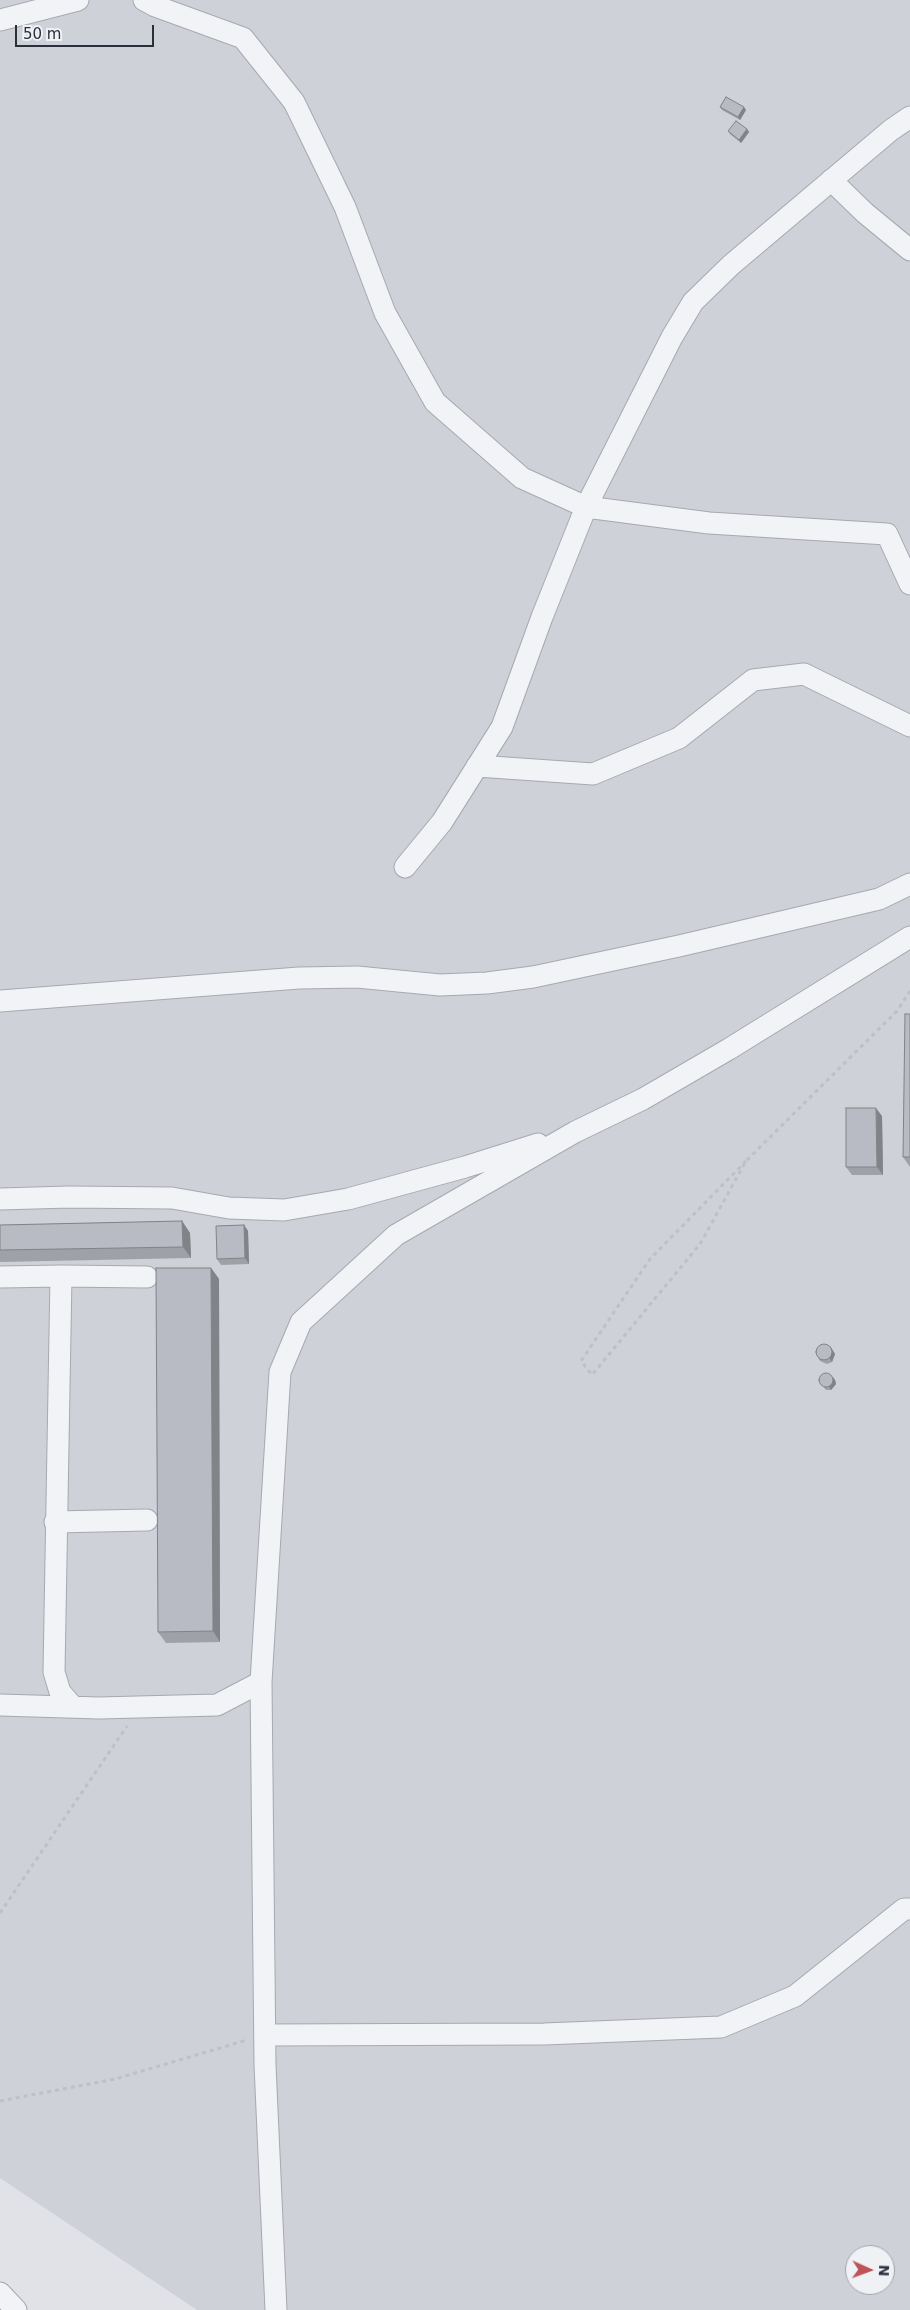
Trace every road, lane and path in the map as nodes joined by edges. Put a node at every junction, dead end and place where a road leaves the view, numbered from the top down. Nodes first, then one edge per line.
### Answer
1 (78, 0) edge
2 (144, 0) edge
3 (0, 20) edge
4 (910, 117) edge
5 (831, 180) junction
6 (910, 250) edge
7 (586, 507) junction
8 (910, 584) edge
9 (910, 726) edge
10 (477, 766) junction
11 (405, 867) dead end
12 (910, 884) edge
13 (910, 937) edge
14 (910, 991) edge
15 (0, 1001) edge
16 (575, 1132) junction
17 (746, 1161) junction
18 (0, 1199) edge
19 (60, 1276) junction
20 (0, 1277) edge
21 (147, 1277) dead end
22 (147, 1520) dead end
23 (55, 1522) junction
24 (262, 1682) junction
25 (0, 1704) edge
26 (140, 1707) junction
27 (73, 1708) junction
28 (910, 1909) edge
29 (0, 1913) edge
30 (264, 2035) junction
31 (0, 2101) edge
32 (0, 2293) edge
33 (16, 2310) edge
34 (276, 2310) edge

1 - 3 street
2 - 7 street
4 - 5 street
5 - 6 street
5 - 7 street
7 - 8 street
7 - 10 street
9 - 10 street
10 - 11 street
12 - 15 street
13 - 16 street
14 - 17 path
16 - 18 street
16 - 24 street
17 - 17 path
19 - 20 street
19 - 21 street
19 - 23 street
22 - 23 street
23 - 27 street
24 - 26 street
24 - 30 street
25 - 27 street
26 - 27 street
26 - 29 path
28 - 30 street
30 - 31 path
30 - 34 street
32 - 33 street

